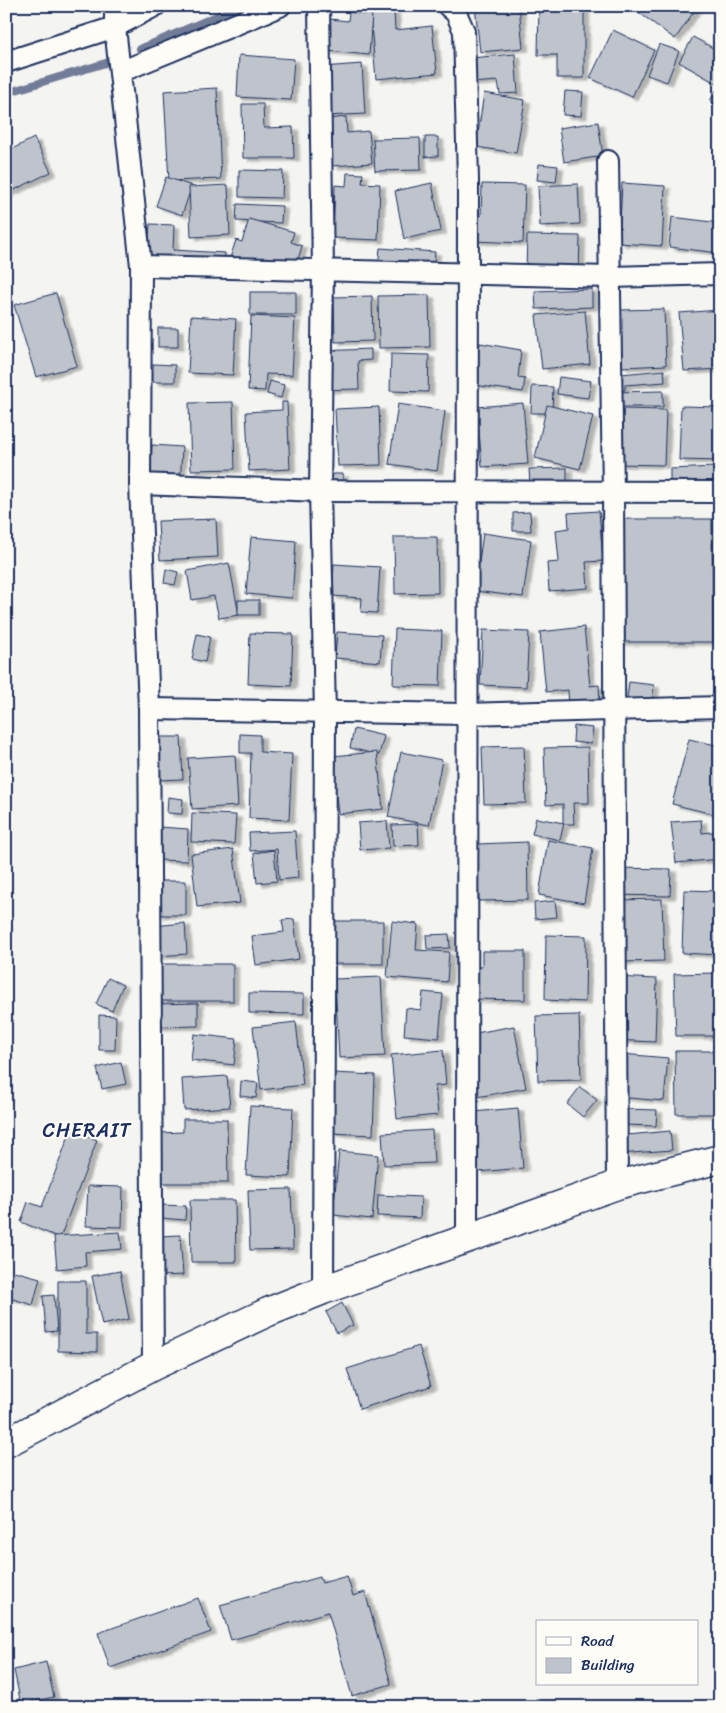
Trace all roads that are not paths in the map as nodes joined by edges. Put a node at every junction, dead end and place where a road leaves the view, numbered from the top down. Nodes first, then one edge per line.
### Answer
1 (115, 6) edge
2 (155, 6) edge
3 (280, 6) edge
4 (320, 6) edge
5 (448, 6) edge
6 (115, 27) junction
7 (6, 62) edge
8 (120, 72) junction
9 (608, 161) dead end
10 (140, 266) junction
11 (323, 270) junction
12 (467, 274) junction
13 (720, 274) edge
14 (611, 277) junction
15 (140, 484) junction
16 (320, 492) junction
17 (613, 492) junction
18 (720, 492) edge
19 (466, 493) junction
20 (720, 707) edge
21 (149, 709) junction
22 (614, 710) junction
23 (325, 712) junction
24 (466, 714) junction
25 (720, 1159) edge
26 (616, 1185) junction
27 (467, 1239) junction
28 (323, 1290) junction
29 (153, 1366) junction
30 (6, 1443) edge

1 - 6 street
2 - 6 street
3 - 8 street
4 - 11 street
5 - 12 street
6 - 7 street
6 - 8 street
8 - 10 street
9 - 14 street
10 - 11 street
10 - 15 street
11 - 12 street
11 - 16 street
12 - 14 street
12 - 19 street
13 - 14 street
14 - 17 street
15 - 16 street
15 - 21 street
16 - 19 street
16 - 23 street
17 - 18 street
17 - 19 street
17 - 22 street
19 - 24 street
20 - 22 street
21 - 23 street
21 - 29 street
22 - 24 street
22 - 26 street
23 - 24 street
23 - 28 street
24 - 27 street
25 - 26 main road
26 - 27 main road
27 - 28 main road
28 - 29 main road
29 - 30 main road

